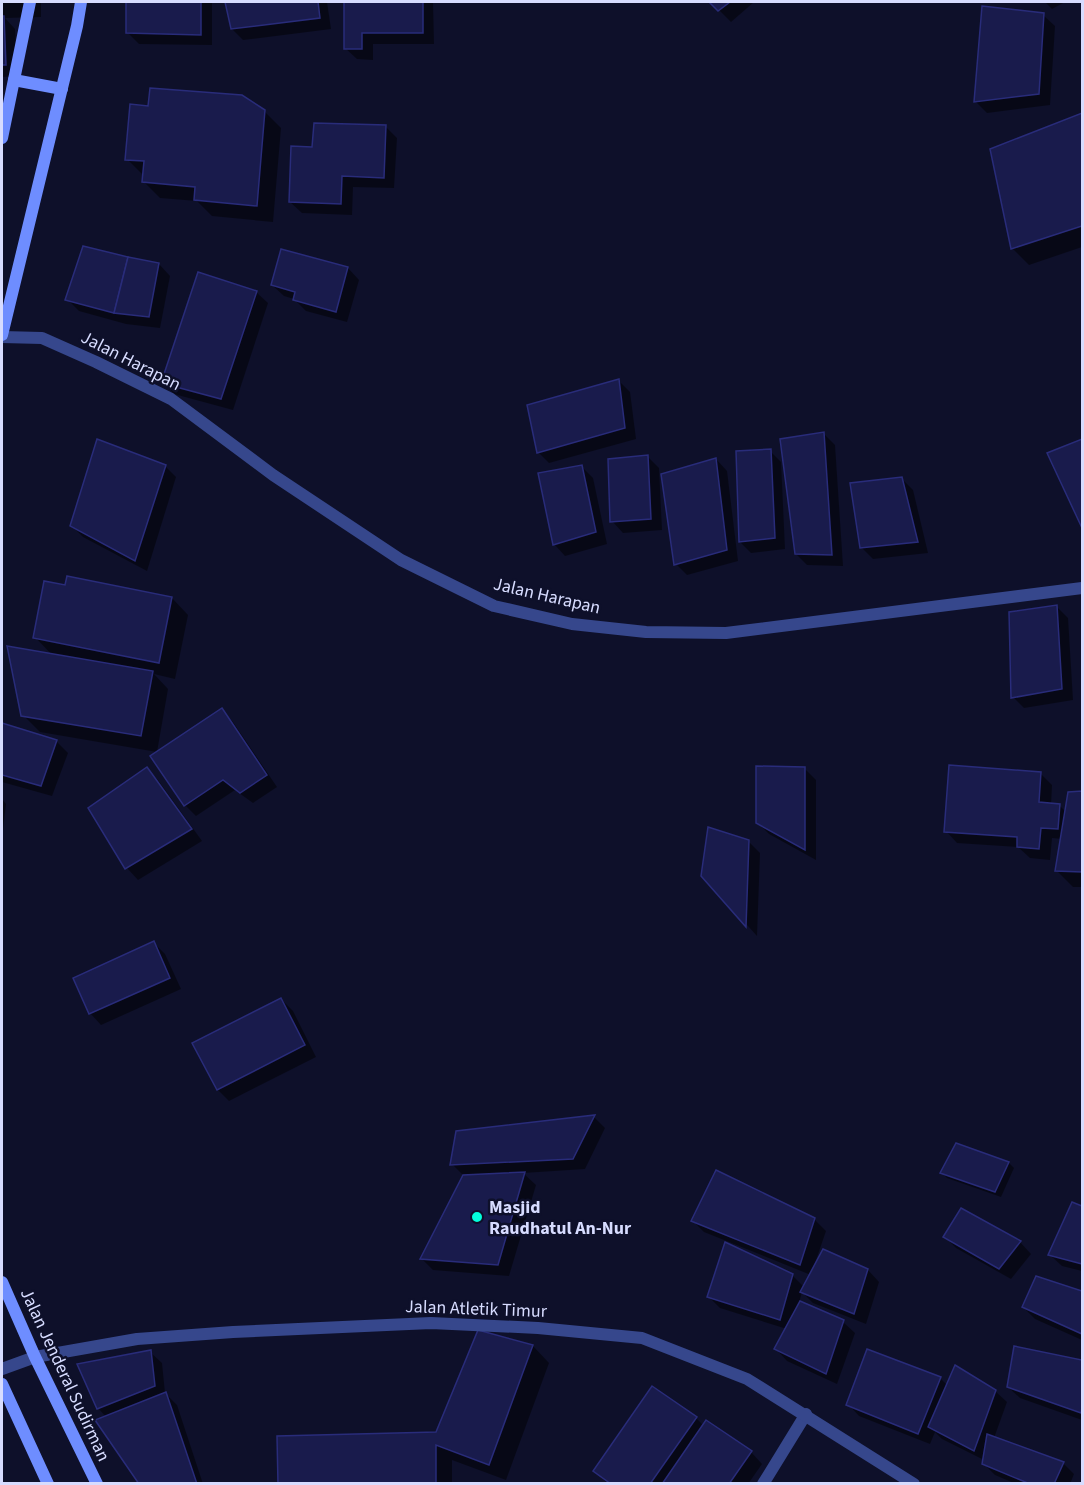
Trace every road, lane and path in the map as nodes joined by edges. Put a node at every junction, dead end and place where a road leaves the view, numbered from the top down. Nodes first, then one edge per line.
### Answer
1 (30, 2) edge
2 (81, 2) edge
3 (14, 80) junction
4 (62, 89) junction
5 (2, 138) edge
6 (2, 336) edge
7 (1083, 588) edge
8 (2, 1282) edge
9 (35, 1357) junction
10 (2, 1369) edge
11 (2, 1384) edge
12 (806, 1414) junction
13 (48, 1484) edge
14 (97, 1484) edge
15 (763, 1484) edge
16 (914, 1484) edge

1 - 3 main road
2 - 4 main road
3 - 4 main road
3 - 5 main road
4 - 6 main road
6 - 7 street, Jalan Harapan
8 - 9 main road, Jalan Jenderal Sudirman
9 - 10 street, Jalan Atletik Timur
9 - 12 street, Jalan Atletik Timur
9 - 14 main road, Jalan Jenderal Sudirman
11 - 13 main road
12 - 15 street
12 - 16 street, Jalan Atletik Timur

